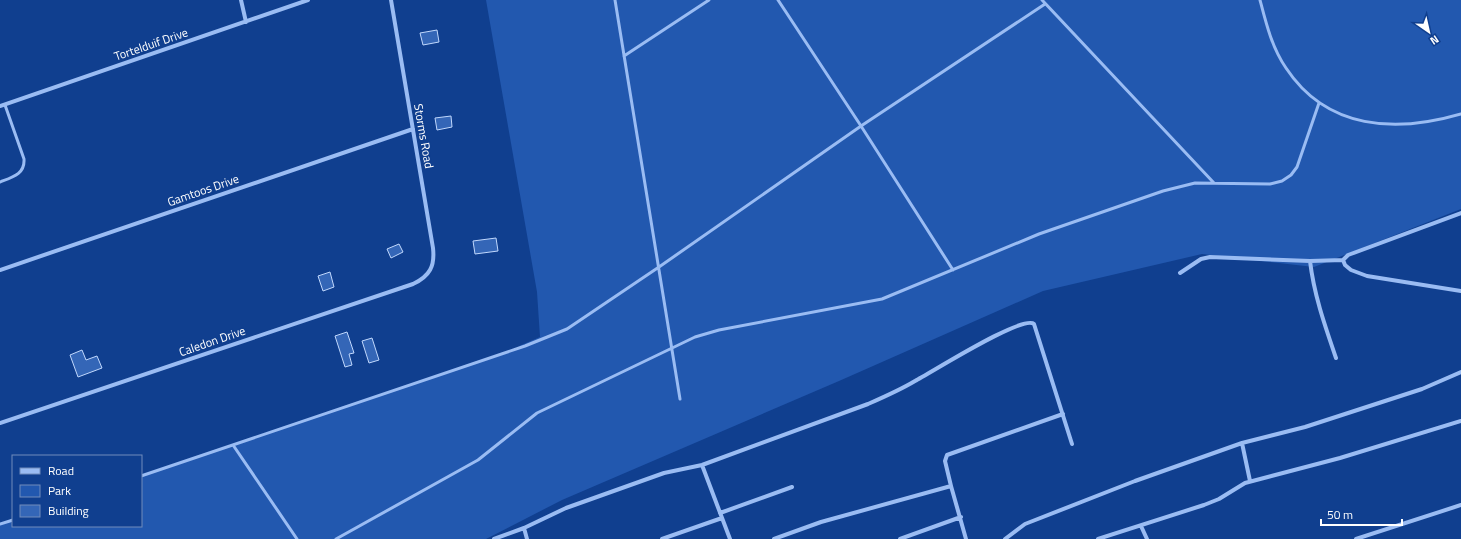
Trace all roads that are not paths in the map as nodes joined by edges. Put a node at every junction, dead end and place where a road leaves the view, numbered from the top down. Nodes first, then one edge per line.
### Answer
1 (241, 0) edge
2 (308, 0) edge
3 (391, 0) edge
4 (615, 0) edge
5 (709, 0) edge
6 (778, 0) edge
7 (1042, 0) edge
8 (1260, 0) edge
9 (1046, 4) junction
10 (246, 22) junction
11 (624, 56) junction
12 (1319, 103) junction
13 (2, 106) edge
14 (1461, 114) edge
15 (861, 126) junction
16 (413, 129) junction
17 (0, 182) edge
18 (1214, 183) junction
19 (1461, 213) edge
20 (1343, 260) junction
21 (1310, 261) junction
22 (659, 268) junction
23 (0, 270) edge
24 (953, 270) junction
25 (1180, 273) dead end
26 (428, 275) joint
27 (1461, 291) edge
28 (672, 348) junction
29 (1336, 358) dead end
30 (1461, 372) edge
31 (680, 399) dead end
32 (1063, 414) junction
33 (1461, 421) edge
34 (0, 423) edge
35 (1242, 443) junction
36 (1072, 444) dead end
37 (233, 445) junction
38 (702, 465) junction
39 (142, 476) edge
40 (1250, 481) junction
41 (951, 486) junction
42 (792, 487) dead end
43 (1461, 505) edge
44 (720, 513) junction
45 (961, 517) junction
46 (722, 518) junction
47 (12, 520) edge
48 (0, 524) edge
49 (1141, 526) junction
50 (524, 528) junction
51 (297, 539) edge
52 (336, 539) edge
53 (494, 539) edge
54 (527, 539) edge
55 (662, 539) edge
56 (730, 539) edge
57 (774, 539) edge
58 (900, 539) edge
59 (966, 539) edge
60 (1005, 539) edge
61 (1098, 539) edge
62 (1147, 539) edge
63 (1356, 539) edge

1 - 10 street
2 - 10 street, Tortelduif Drive
3 - 16 street, Storms Road
4 - 11 lane
5 - 11 lane
6 - 15 lane
7 - 9 lane
8 - 12 lane
9 - 15 lane
9 - 18 lane
10 - 13 street, Tortelduif Drive
11 - 22 lane
12 - 14 lane
12 - 18 lane
13 - 17 lane
15 - 22 lane
15 - 24 lane
16 - 23 street, Gamtoos Drive
16 - 26 street, Storms Road
18 - 24 lane
19 - 20 street
20 - 21 street
20 - 27 street
21 - 25 street
21 - 29 street
22 - 28 lane
22 - 37 lane
24 - 28 lane
26 - 34 street, Caledon Drive
28 - 31 lane
28 - 52 lane
30 - 35 street
32 - 36 street
32 - 38 street
32 - 41 street
33 - 40 street
35 - 40 street
35 - 60 street
37 - 39 lane
37 - 51 lane
38 - 44 street
38 - 50 street
40 - 49 street
41 - 45 street
41 - 57 street
42 - 44 street
43 - 63 street
44 - 46 street
45 - 58 street
45 - 59 street
46 - 55 street
46 - 56 street
47 - 48 lane
49 - 61 street
49 - 62 street
50 - 53 street
50 - 54 street

